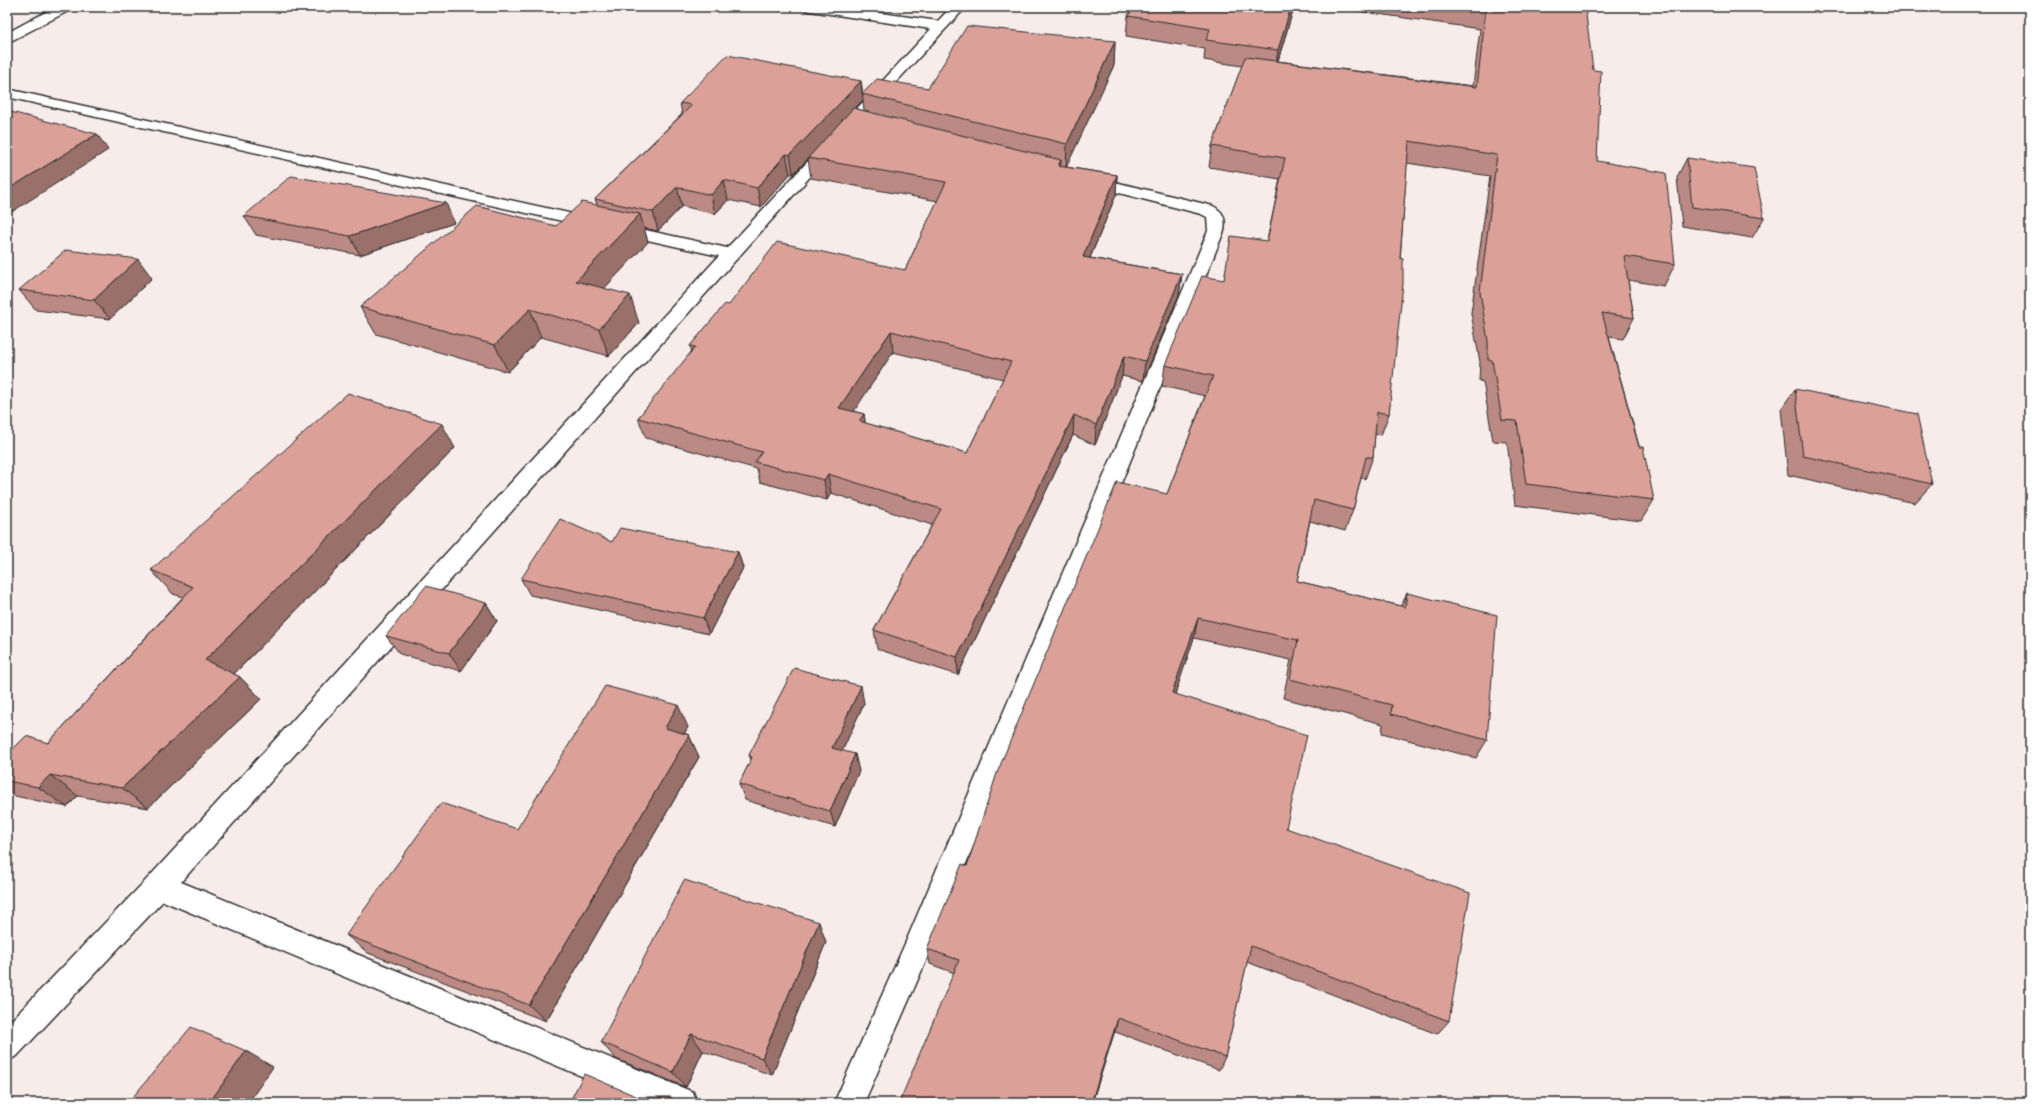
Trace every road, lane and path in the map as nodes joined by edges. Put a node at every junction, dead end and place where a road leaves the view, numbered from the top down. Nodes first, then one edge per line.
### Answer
1 (65, 7) edge
2 (810, 7) edge
3 (959, 7) edge
4 (941, 26) junction
5 (7, 39) edge
6 (7, 93) edge
7 (852, 121) junction
8 (875, 127) edge
9 (1067, 175) edge
10 (732, 254) junction
11 (159, 886) junction
12 (7, 1046) edge
13 (682, 1103) edge
14 (849, 1103) edge

1 - 5 street
2 - 4 street
3 - 4 street
4 - 7 street
6 - 10 street
7 - 8 street
7 - 10 street
9 - 14 street
10 - 11 street
11 - 12 street
11 - 13 street

